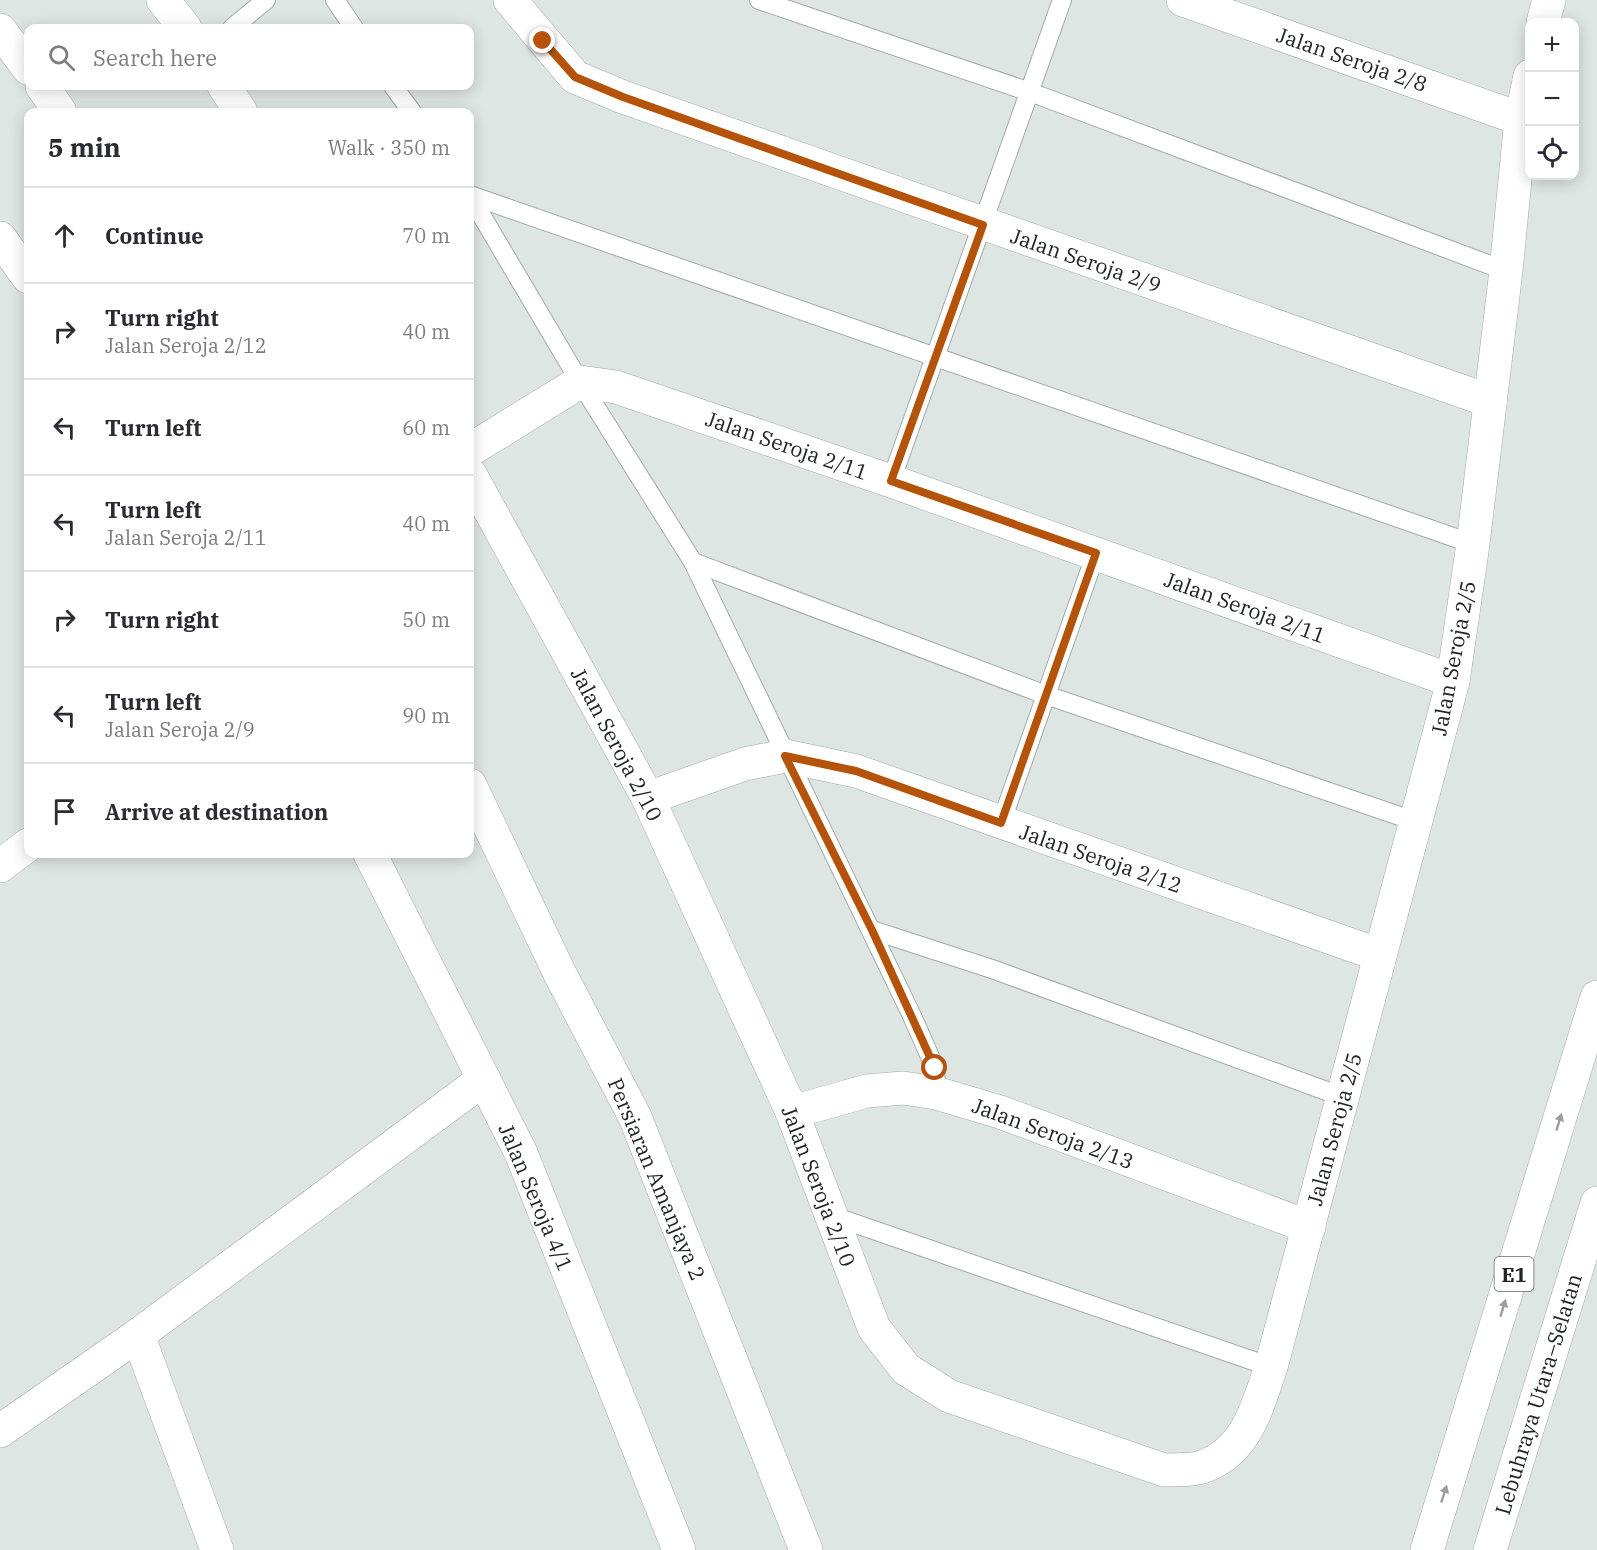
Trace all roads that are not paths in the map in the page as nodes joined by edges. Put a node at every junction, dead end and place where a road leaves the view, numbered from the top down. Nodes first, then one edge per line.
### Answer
1 (163, 0) edge
2 (266, 0) edge
3 (335, 0) edge
4 (510, 0) edge
5 (759, 0) edge
6 (1062, 0) edge
7 (1183, 0) edge
8 (1549, 0) edge
9 (1544, 18) edge
10 (182, 24) edge
11 (237, 24) edge
12 (351, 24) edge
13 (0, 30) edge
14 (24, 63) edge
15 (45, 90) edge
16 (227, 90) edge
17 (396, 90) edge
18 (1030, 92) junction
19 (1525, 100) edge
20 (57, 108) edge
21 (239, 108) edge
22 (408, 108) edge
23 (1521, 119) junction
24 (474, 196) edge
25 (474, 202) edge
26 (983, 225) junction
27 (0, 238) edge
28 (1506, 271) junction
29 (17, 278) edge
30 (935, 358) junction
31 (580, 382) junction
32 (1490, 401) junction
33 (474, 448) edge
34 (474, 481) edge
35 (891, 481) junction
36 (1473, 544) junction
37 (1096, 553) junction
38 (693, 562) junction
39 (1453, 681) junction
40 (1046, 695) junction
41 (785, 756) junction
42 (474, 793) edge
43 (648, 798) junction
44 (1417, 822) junction
45 (1001, 823) junction
46 (24, 848) edge
47 (372, 858) edge
48 (0, 866) edge
49 (872, 930) junction
50 (1380, 955) junction
51 (1597, 997) edge
52 (484, 1079) junction
53 (936, 1094) junction
54 (1342, 1097) junction
55 (792, 1112) junction
56 (1597, 1203) edge
57 (830, 1215) junction
58 (1309, 1227) junction
59 (138, 1335) junction
60 (1272, 1367) junction
61 (0, 1431) edge
62 (217, 1550) edge
63 (679, 1550) edge
64 (806, 1550) edge
65 (1427, 1550) edge
66 (1490, 1550) edge

1 - 10 main road
2 - 11 lane
3 - 12 lane
4 - 26 main road, Jalan Seroja 2/9
5 - 18 lane
6 - 18 lane
7 - 23 main road, Jalan Seroja 2/8
8 - 9 main road
13 - 14 main road
15 - 20 main road
16 - 21 main road
17 - 22 lane
18 - 26 lane
18 - 28 lane
19 - 23 main road, Jalan Seroja 2/5
23 - 28 main road, Jalan Seroja 2/5
24 - 30 lane
25 - 31 lane
26 - 30 lane
26 - 32 main road, Jalan Seroja 2/9
27 - 29 main road
28 - 32 main road, Jalan Seroja 2/5
30 - 35 lane
30 - 36 lane
31 - 33 main road
31 - 35 main road, Jalan Seroja 2/11
31 - 38 lane
32 - 36 main road, Jalan Seroja 2/5
34 - 43 main road, Jalan Seroja 2/10
35 - 37 main road, Jalan Seroja 2/11
36 - 39 main road, Jalan Seroja 2/5
37 - 39 main road, Jalan Seroja 2/11
37 - 40 lane
38 - 40 lane
38 - 41 lane
39 - 44 main road, Jalan Seroja 2/5
40 - 44 lane
40 - 45 lane
41 - 43 main road, Jalan Seroja 2/12
41 - 45 main road, Jalan Seroja 2/12
41 - 49 lane
42 - 64 main road, Persiaran Amanjaya 2
43 - 55 main road, Jalan Seroja 2/10
44 - 50 main road, Jalan Seroja 2/5
45 - 50 main road, Jalan Seroja 2/12
46 - 48 main road
47 - 52 main road, Jalan Seroja 4/1
49 - 53 lane
49 - 54 lane
50 - 54 main road, Jalan Seroja 2/5
65 -> 51 main road, E1
52 - 59 main road
52 - 63 main road, Jalan Seroja 4/1
53 - 55 main road, Jalan Seroja 2/13
53 - 58 main road, Jalan Seroja 2/13
54 - 58 main road, Jalan Seroja 2/5
55 - 57 main road, Jalan Seroja 2/10
56 - 66 main road, Lebuhraya Utara–Selatan
57 - 60 lane
57 - 60 main road, Jalan Seroja 2/10
58 - 60 main road, Jalan Seroja 2/10
59 - 61 main road
59 - 62 main road

